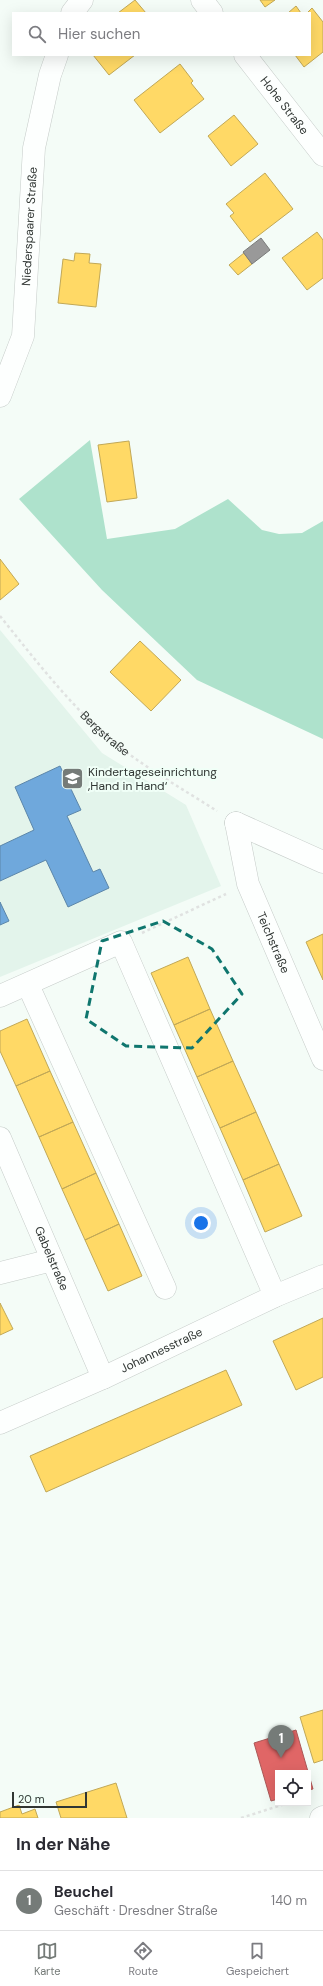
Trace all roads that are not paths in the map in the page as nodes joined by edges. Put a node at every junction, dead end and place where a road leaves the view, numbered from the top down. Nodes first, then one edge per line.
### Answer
1 (82, 0) edge
2 (202, 0) edge
3 (73, 12) edge
4 (211, 12) edge
5 (57, 56) edge
6 (246, 56) edge
7 (323, 156) edge
8 (0, 396) edge
9 (323, 862) edge
10 (28, 985) junction
11 (0, 996) edge
12 (323, 1059) edge
13 (0, 1138) edge
14 (52, 1260) junction
15 (0, 1273) edge
16 (323, 1276) edge
17 (165, 1288) dead end
18 (275, 1296) junction
19 (103, 1378) junction
20 (0, 1423) edge

1 - 3 street
2 - 4 street
5 - 8 street, Niederspaarer Straße
6 - 7 street, Hohe Straße
9 - 12 street, Teichstraße
10 - 11 street
10 - 17 street
10 - 18 street
13 - 14 street, Gabelstraße
14 - 15 street
14 - 19 street, Gabelstraße
16 - 18 street, Johannesstraße
18 - 19 street, Johannesstraße
19 - 20 street, Johannesstraße

